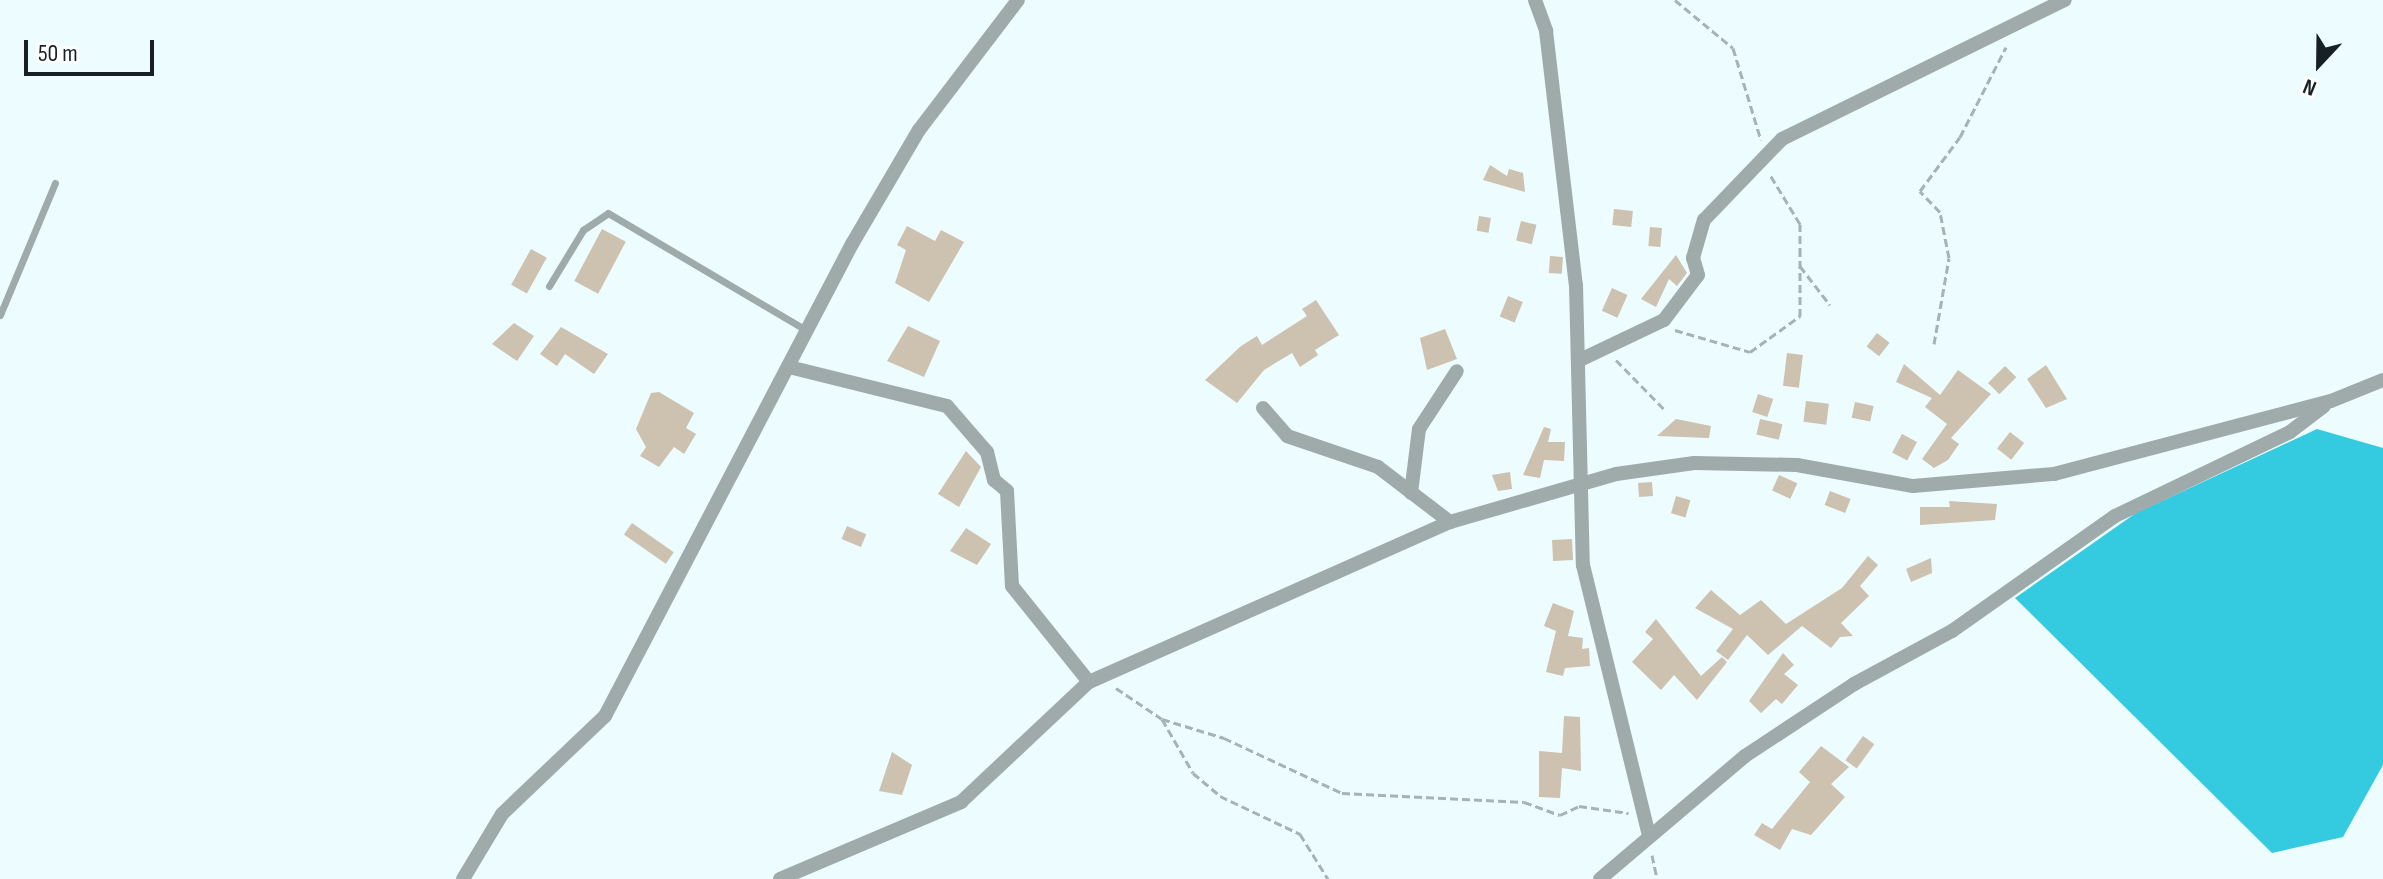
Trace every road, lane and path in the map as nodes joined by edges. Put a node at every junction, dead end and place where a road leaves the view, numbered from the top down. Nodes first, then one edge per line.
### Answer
1 (1018, 0) edge
2 (1535, 0) edge
3 (1675, 0) edge
4 (2065, 0) edge
5 (2019, 23) junction
6 (1762, 158) junction
7 (55, 183) dead end
8 (1800, 266) junction
9 (549, 286) dead end
10 (1830, 305) dead end
11 (0, 315) edge
12 (1664, 320) junction
13 (806, 330) junction
14 (1934, 344) dead end
15 (1607, 352) junction
16 (1580, 360) junction
17 (789, 367) junction
18 (1457, 371) dead end
19 (2383, 380) edge
20 (2331, 401) junction
21 (1263, 408) dead end
22 (1665, 410) dead end
23 (1581, 484) junction
24 (1411, 493) junction
25 (1450, 522) junction
26 (1094, 679) junction
27 (1162, 719) junction
28 (1641, 813) junction
29 (1648, 832) junction
30 (463, 879) edge
31 (780, 879) edge
32 (1328, 879) edge
33 (1600, 879) edge

1 - 13 street
2 - 16 street
3 - 6 path
4 - 5 street
5 - 6 street
5 - 14 path
6 - 8 path
6 - 12 street
7 - 11 lane
8 - 10 path
8 - 12 path
9 - 13 lane
12 - 15 street
13 - 17 street
15 - 16 street
15 - 22 path
16 - 23 street
17 - 26 street
17 - 30 street
18 - 24 street
19 - 20 street
20 - 23 street
20 - 29 street
21 - 24 street
23 - 25 street
23 - 28 street
24 - 25 street
25 - 26 street
26 - 27 path
26 - 31 street
27 - 28 path
27 - 32 path
28 - 29 street
29 - 33 street

